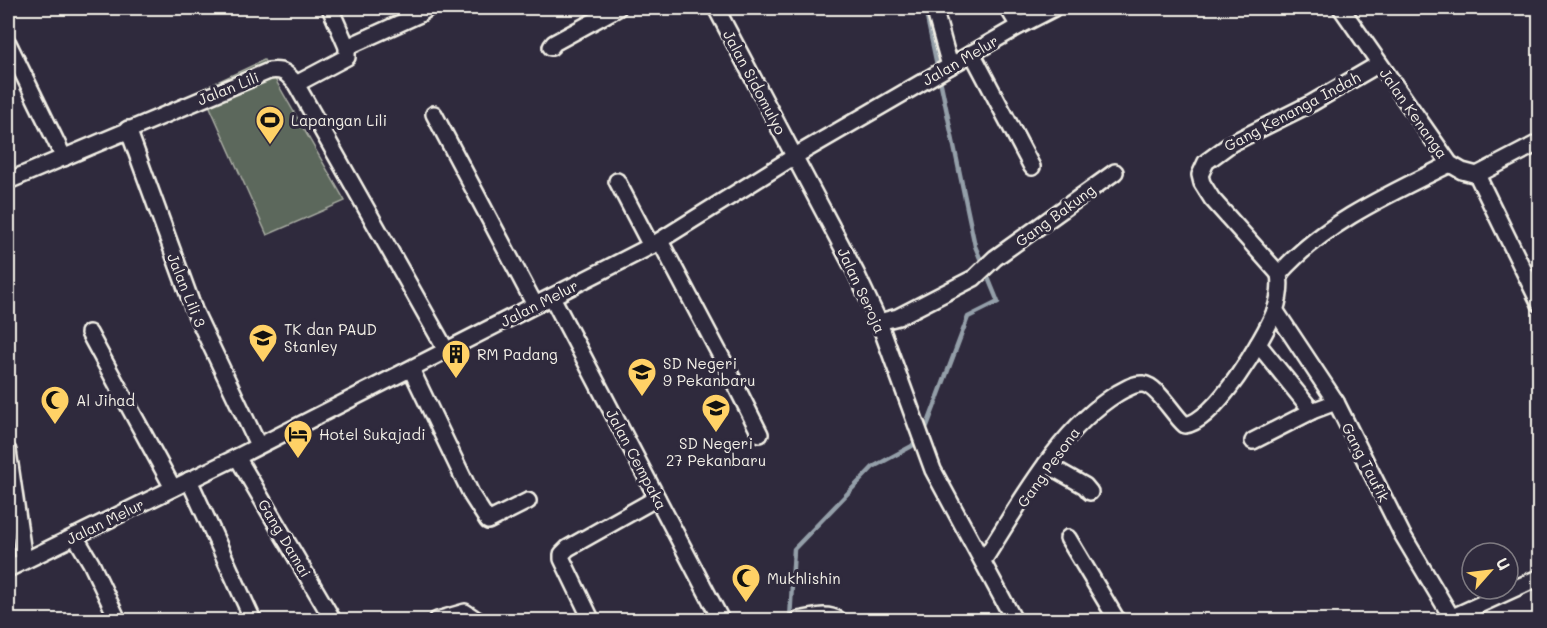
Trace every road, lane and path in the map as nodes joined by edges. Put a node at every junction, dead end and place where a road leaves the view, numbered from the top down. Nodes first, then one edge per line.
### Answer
1 (330, 8) edge
2 (428, 8) edge
3 (618, 8) edge
4 (716, 8) edge
5 (934, 8) edge
6 (1008, 8) edge
7 (1054, 8) edge
8 (1341, 8) edge
9 (1018, 26) junction
10 (8, 44) edge
11 (551, 46) dead end
12 (347, 47) junction
13 (972, 53) junction
14 (1379, 63) junction
15 (947, 67) junction
16 (296, 84) junction
17 (434, 114) dead end
18 (129, 129) junction
19 (1539, 142) edge
20 (795, 156) junction
21 (64, 158) junction
22 (1450, 164) junction
23 (1032, 167) dead end
24 (1115, 171) dead end
25 (1478, 175) junction
26 (616, 181) dead end
27 (8, 182) edge
28 (655, 244) junction
29 (1280, 279) junction
30 (552, 297) junction
31 (1539, 304) edge
32 (535, 305) junction
33 (1275, 310) junction
34 (879, 322) junction
35 (89, 333) dead end
36 (1258, 344) junction
37 (446, 350) junction
38 (411, 369) junction
39 (1335, 402) junction
40 (1312, 411) junction
41 (760, 434) dead end
42 (1252, 441) dead end
43 (258, 446) junction
44 (8, 451) edge
45 (237, 457) junction
46 (1046, 464) junction
47 (189, 480) junction
48 (172, 488) junction
49 (1090, 492) dead end
50 (657, 498) junction
51 (528, 501) dead end
52 (75, 536) junction
53 (1068, 538) dead end
54 (24, 560) junction
55 (983, 561) junction
56 (8, 569) edge
57 (1539, 577) edge
58 (590, 617) dead end
59 (1449, 619) edge
60 (798, 620) edge
61 (118, 621) edge
62 (253, 621) edge
63 (333, 621) edge
64 (437, 621) edge
65 (477, 621) edge
66 (721, 621) edge
67 (839, 621) edge
68 (1014, 621) edge
69 (1118, 621) edge

1 - 12 street
2 - 12 street
3 - 11 street
4 - 20 street, Jalan Sidomulyo
5 - 15 street
6 - 9 street
7 - 9 street, Jalan Melur
8 - 14 street, Jalan Kenanga
9 - 13 street, Jalan Melur
10 - 21 street
12 - 16 street
13 - 15 street, Jalan Melur
13 - 23 street
14 - 22 street, Jalan Kenanga
14 - 29 street, Gang Kenanga Indah
15 - 20 street, Jalan Melur
16 - 18 street, Jalan Lili
16 - 37 street
17 - 32 street
18 - 21 street, Jalan Lili
18 - 43 street, Jalan Lili 3
19 - 25 street
20 - 28 street, Jalan Melur
20 - 34 street, Jalan Seroja
21 - 27 street, Jalan Lili
22 - 25 street, Jalan Kenanga
22 - 29 street
24 - 34 street, Gang Bakung
25 - 31 street
26 - 28 street
28 - 30 street, Jalan Melur
28 - 41 street
29 - 33 street, Gang Pesona
30 - 32 street, Jalan Melur
30 - 50 street, Jalan Cempaka
32 - 37 street, Jalan Melur
33 - 36 street, Gang Pesona
33 - 39 street, Gang Taufik
34 - 55 street, Jalan Seroja
35 - 48 street
36 - 40 street
36 - 46 street, Gang Pesona
37 - 38 street, Jalan Melur
38 - 43 street, Jalan Melur
38 - 51 street
39 - 40 street
39 - 59 street, Gang Taufik
40 - 42 street
43 - 45 street, Jalan Melur
44 - 54 street
45 - 47 street, Jalan Melur
45 - 63 street, Gang Damai
46 - 49 street
46 - 55 street, Gang Pesona
47 - 48 street, Jalan Melur
47 - 62 street
48 - 52 street, Jalan Melur
50 - 58 street
50 - 66 street, Jalan Cempaka
52 - 54 street, Jalan Melur
52 - 61 street
53 - 69 street
54 - 56 street, Jalan Melur
55 - 68 street
57 - 59 street
60 - 67 street
64 - 65 street

